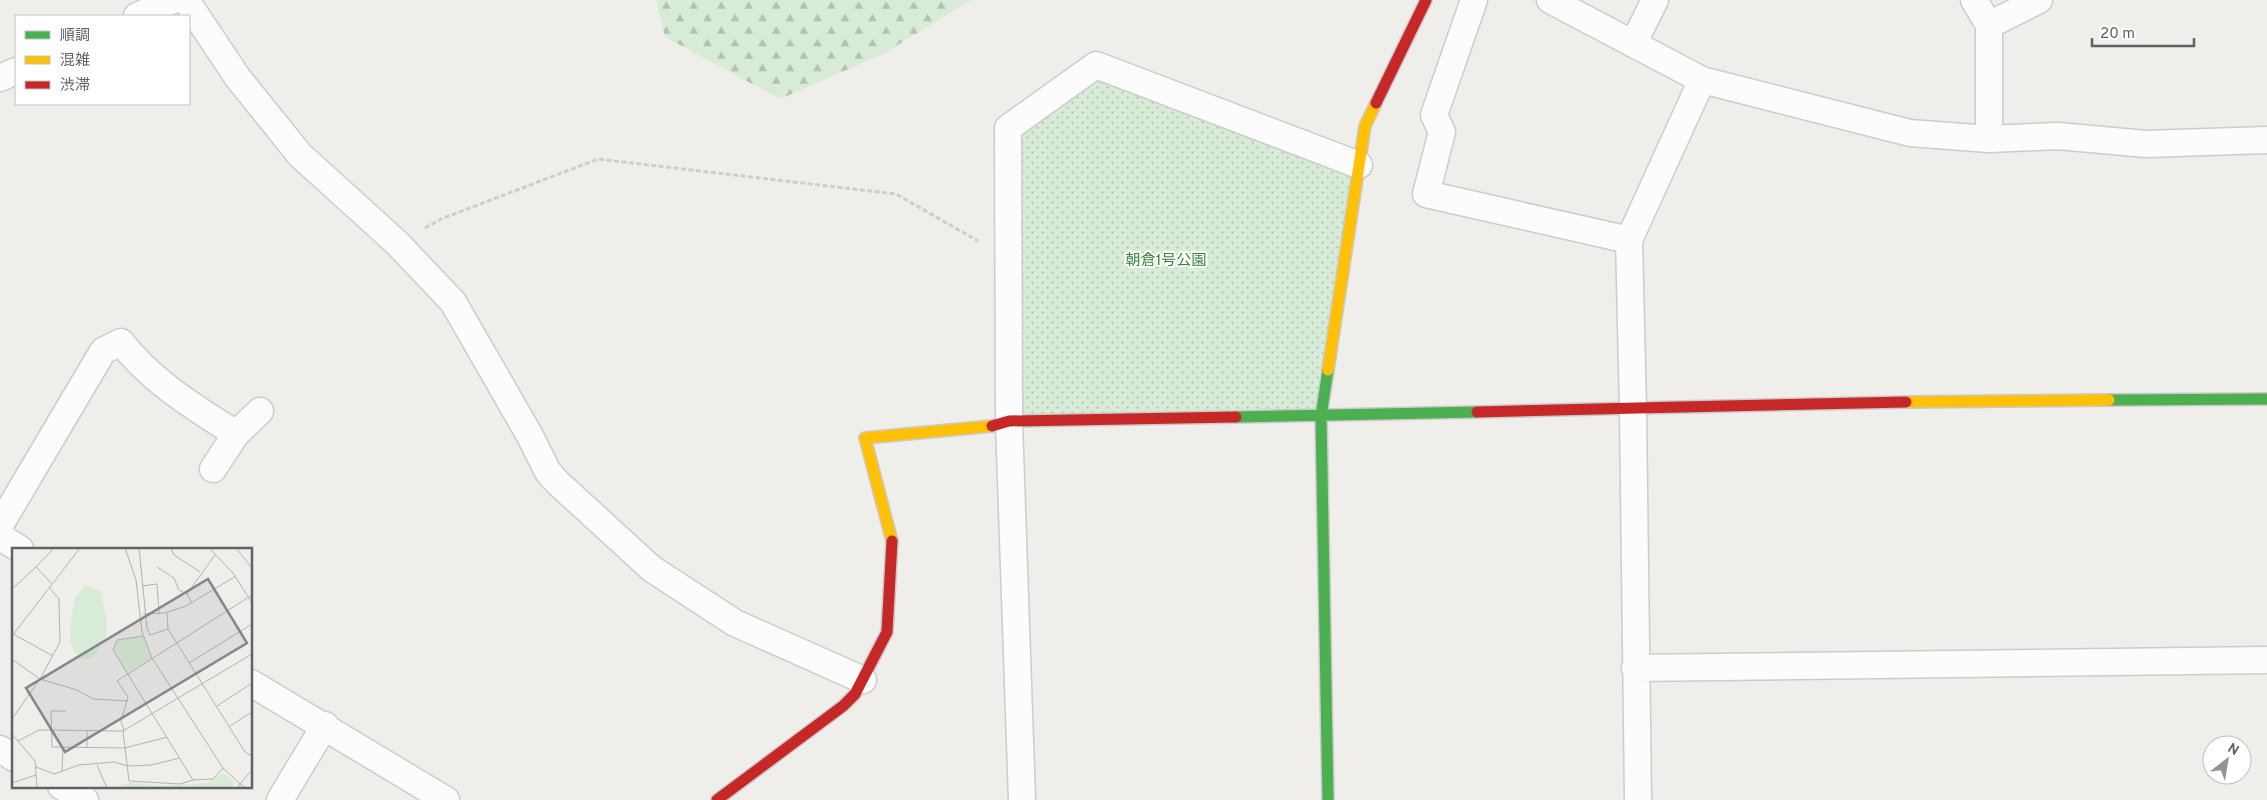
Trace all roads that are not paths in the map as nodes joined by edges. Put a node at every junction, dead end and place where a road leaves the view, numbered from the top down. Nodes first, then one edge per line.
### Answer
1 (173, 0) edge
2 (186, 0) edge
3 (1426, 0) edge
4 (1474, 0) edge
5 (1550, 0) edge
6 (1655, 0) edge
7 (1974, 0) edge
8 (2039, 0) edge
9 (139, 15) edge
10 (1989, 25) junction
11 (1633, 44) junction
12 (15, 71) edge
13 (0, 78) edge
14 (1702, 80) junction
15 (1989, 139) junction
16 (2267, 140) edge
17 (1359, 165) junction
18 (1629, 240) junction
19 (2267, 399) edge
20 (1633, 410) junction
21 (260, 411) dead end
22 (1321, 416) junction
23 (1009, 421) junction
24 (236, 434) junction
25 (213, 469) dead end
26 (0, 525) edge
27 (0, 537) edge
28 (18, 548) edge
29 (2267, 660) edge
30 (1635, 668) junction
31 (863, 680) junction
32 (252, 683) edge
33 (325, 725) junction
34 (64, 788) edge
35 (85, 800) edge
36 (280, 800) edge
37 (446, 800) edge
38 (717, 800) edge
39 (1022, 800) edge
40 (1328, 800) edge
41 (1638, 800) edge

1 - 9 street
2 - 31 street
3 - 17 street
4 - 18 street
5 - 11 street
6 - 11 street
7 - 10 street
8 - 10 street
10 - 15 street
11 - 14 street
12 - 13 street
14 - 15 street
14 - 18 street
15 - 16 street
17 - 22 street
17 - 23 street
18 - 20 street
19 - 20 street
20 - 22 street
20 - 30 street
21 - 24 street
22 - 23 street
22 - 40 street
23 - 31 street
23 - 39 street
24 - 25 street
24 - 26 street
27 - 28 street
29 - 30 street
30 - 41 street
31 - 38 street
32 - 33 street
33 - 36 street
33 - 37 street
34 - 35 street

